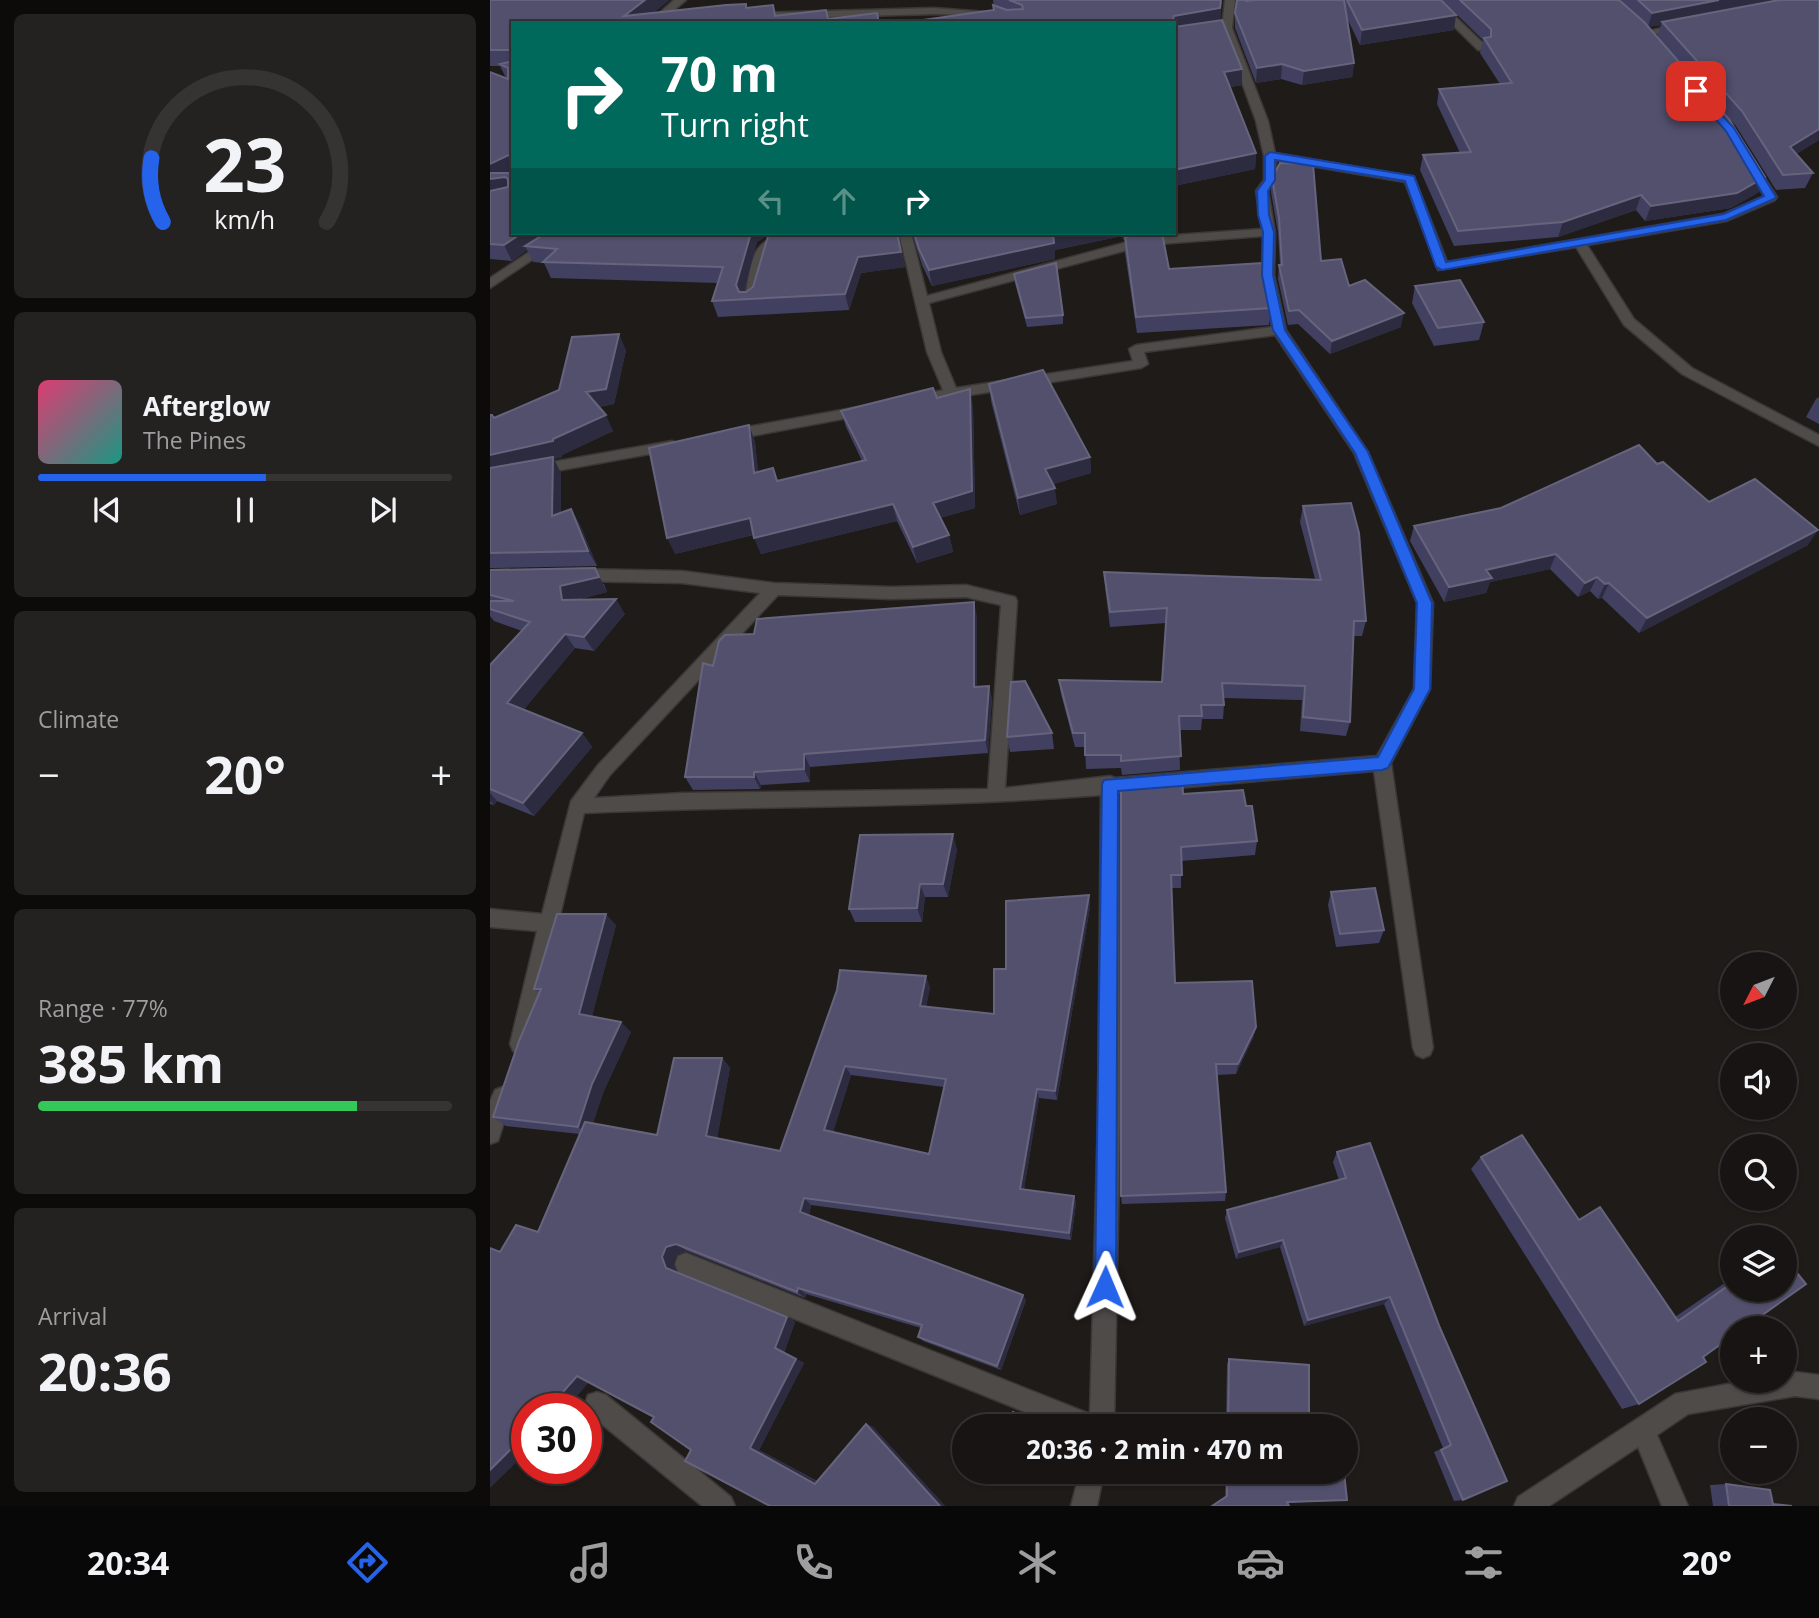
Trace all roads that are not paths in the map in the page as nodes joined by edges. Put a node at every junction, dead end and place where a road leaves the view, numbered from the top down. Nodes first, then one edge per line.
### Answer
1 (681, 0) edge
2 (1230, 0) edge
3 (1432, 0) edge
4 (735, 15) edge
5 (655, 21) edge
6 (1012, 21) edge
7 (1697, 23) edge
8 (1227, 29) junction
9 (1213, 31) edge
10 (1645, 33) edge
11 (1482, 48) edge
12 (1744, 152) edge
13 (1270, 156) junction
14 (1269, 232) junction
15 (563, 235) edge
16 (902, 236) edge
17 (800, 240) edge
18 (1578, 241) junction
19 (490, 284) edge
20 (922, 301) junction
21 (750, 302) edge
22 (1279, 330) junction
23 (951, 393) junction
24 (904, 404) edge
25 (877, 409) edge
26 (717, 438) edge
27 (1819, 441) edge
28 (690, 442) edge
29 (490, 478) edge
30 (555, 575) edge
31 (774, 589) junction
32 (1382, 763) junction
33 (1110, 784) junction
34 (996, 796) junction
35 (578, 806) junction
36 (490, 918) edge
37 (549, 923) junction
38 (1423, 1048) dead end
39 (490, 1133) edge
40 (686, 1264) edge
41 (1819, 1387) edge
42 (602, 1408) edge
43 (1059, 1414) edge
44 (1102, 1414) edge
45 (1643, 1430) junction
46 (1089, 1484) edge
47 (722, 1506) edge
48 (1084, 1506) edge
49 (1527, 1506) edge
50 (1675, 1506) edge

1 - 5 street
2 - 8 street
3 - 11 street
4 - 6 street
7 - 10 street
8 - 9 street
8 - 13 street
12 - 18 street
13 - 14 street
13 - 18 street
14 - 20 street
14 - 22 street
15 - 19 street
16 - 20 street
17 - 21 street
18 - 27 street
20 - 23 street
22 - 23 street
22 - 32 street
23 - 24 street
25 - 26 street
28 - 29 street
30 - 31 street
31 - 34 street
31 - 35 street
32 - 33 street
32 - 38 street
33 - 34 street
33 - 44 street
34 - 35 street
35 - 37 street
36 - 37 street
37 - 39 street
40 - 43 street
41 - 45 street
42 - 47 street
45 - 49 street
45 - 50 street
46 - 48 street

